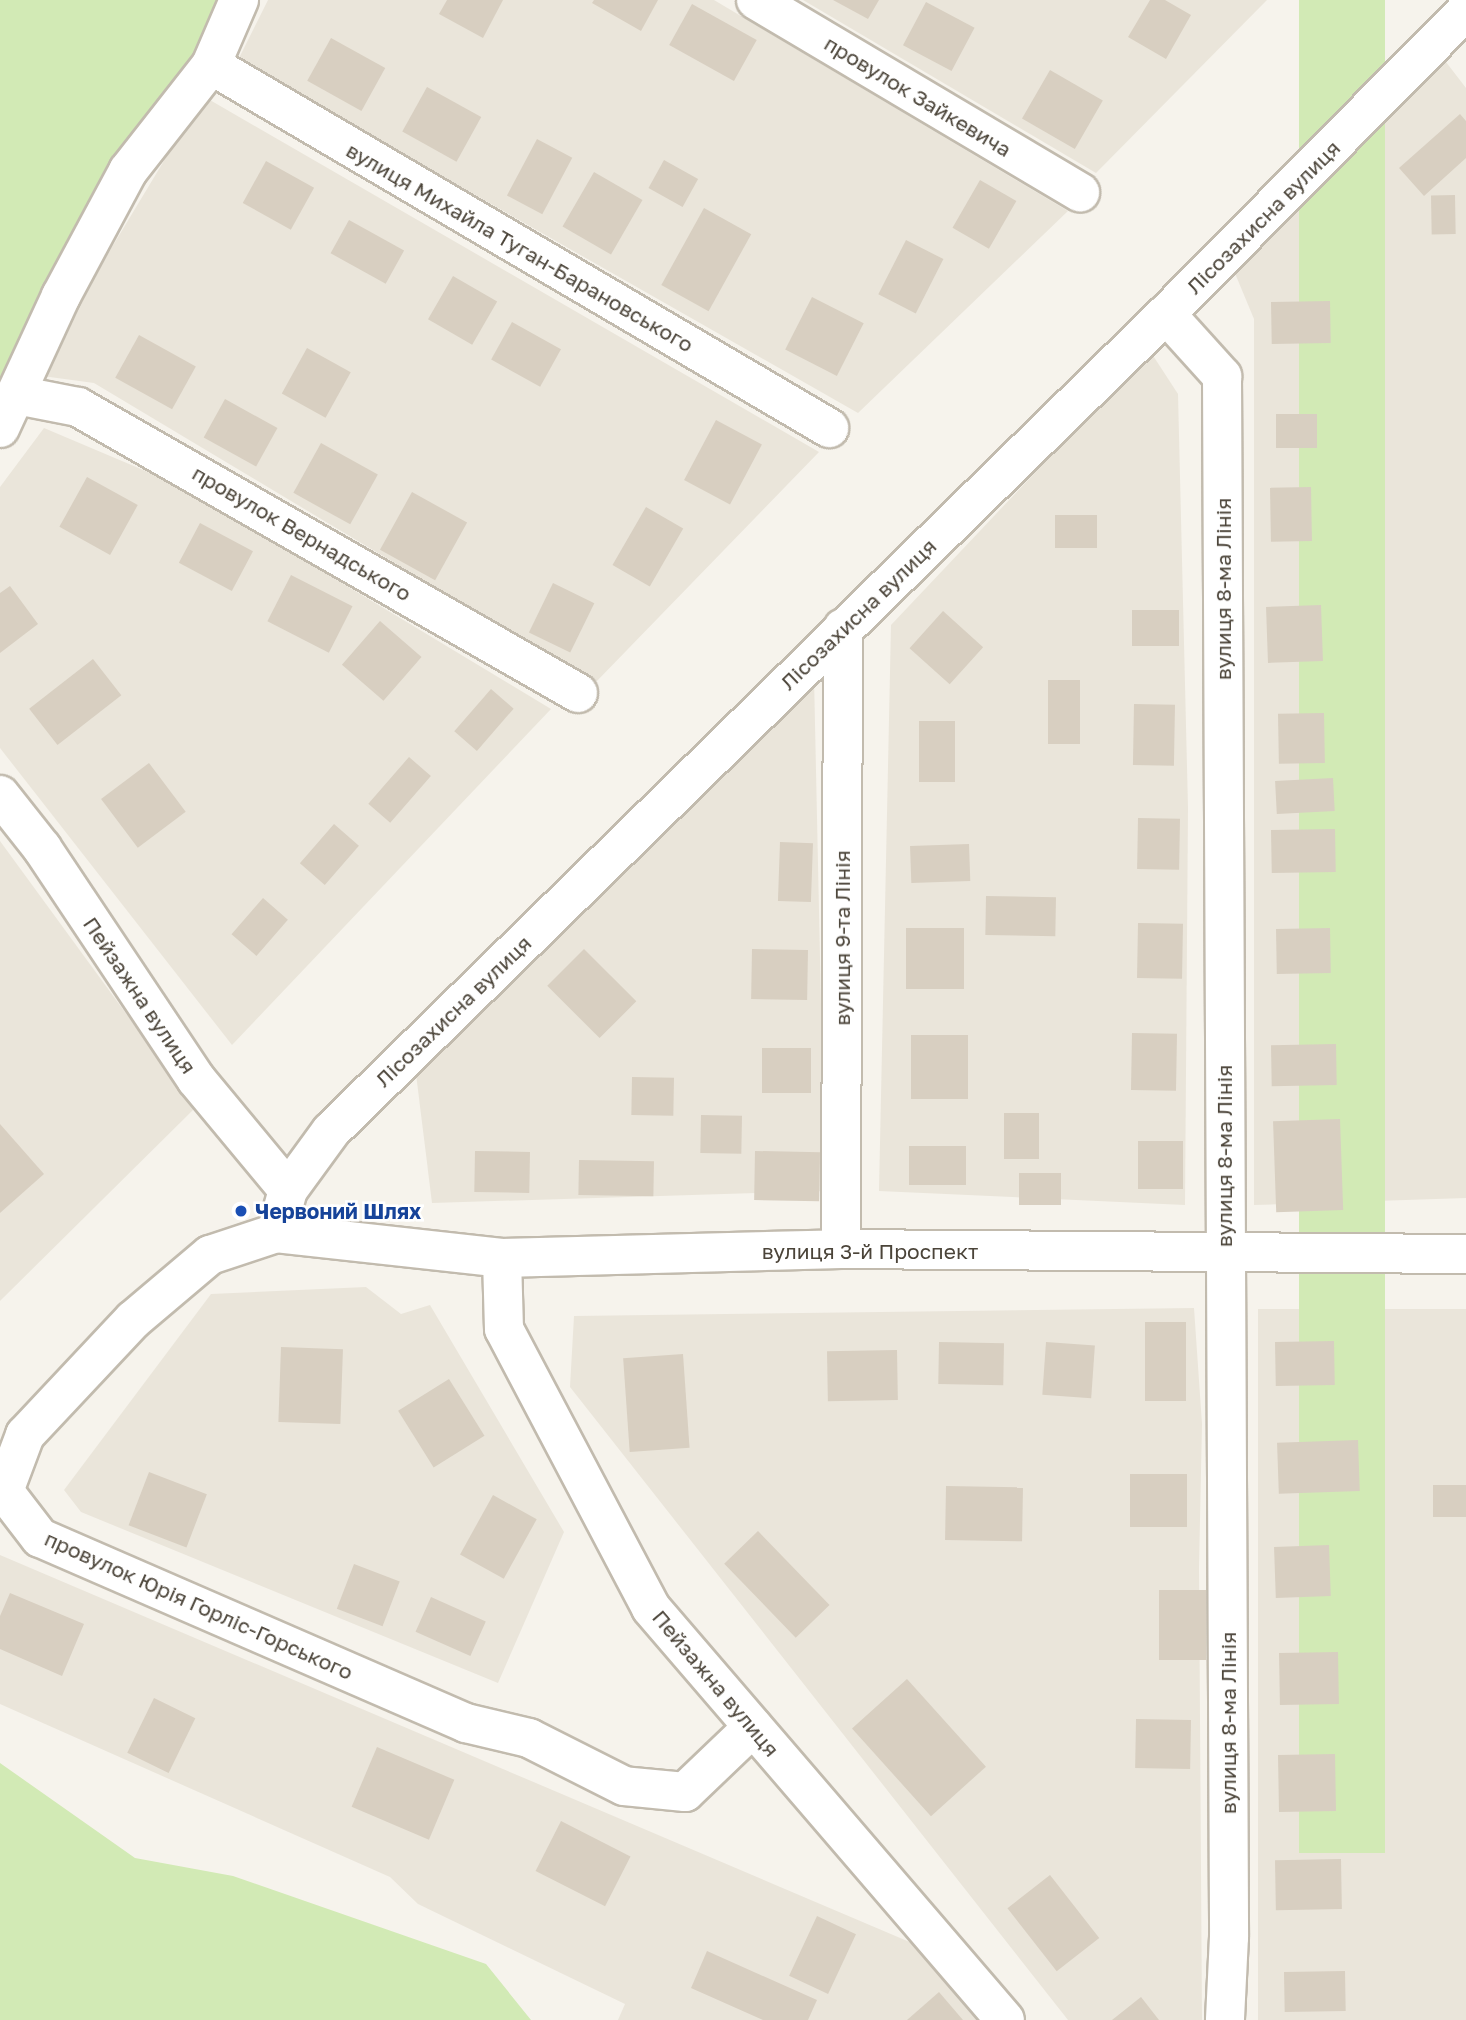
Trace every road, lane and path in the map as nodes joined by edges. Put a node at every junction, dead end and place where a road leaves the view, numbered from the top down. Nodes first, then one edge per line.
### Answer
1 (239, 0) edge
2 (756, 0) edge
3 (1460, 33) edge
4 (211, 65) junction
5 (1080, 192) dead end
6 (1166, 314) junction
7 (8, 411) edge
8 (829, 428) dead end
9 (843, 628) junction
10 (578, 693) dead end
11 (0, 795) edge
12 (288, 1190) junction
13 (276, 1233) junction
14 (841, 1249) junction
15 (1224, 1251) junction
16 (1466, 1254) edge
17 (502, 1258) junction
18 (753, 1727) junction
19 (1005, 2020) edge
20 (1225, 2020) edge

1 - 4 street
2 - 5 street, провулок Зайкевича
3 - 6 street, Лісозахисна вулиця
4 - 7 street
4 - 8 street, вулиця Михайла Туган-Барановського
6 - 9 street, Лісозахисна вулиця
6 - 15 street, вулиця 8-ма Лінія
7 - 10 street, провулок Вернадського
9 - 12 street, Лісозахисна вулиця
9 - 14 street, вулиця 9-та Лінія
11 - 12 street, Пейзажна вулиця
12 - 13 street, Лісозахисна вулиця
13 - 17 street, вулиця 3-й Проспект
13 - 18 street, провулок Юрія Горліс-Горського
14 - 15 street, вулиця 3-й Проспект
14 - 17 street, вулиця 3-й Проспект
15 - 16 street, вулиця 3-й Проспект
15 - 20 street, вулиця 8-ма Лінія
17 - 18 street, Пейзажна вулиця
18 - 19 street, Пейзажна вулиця

